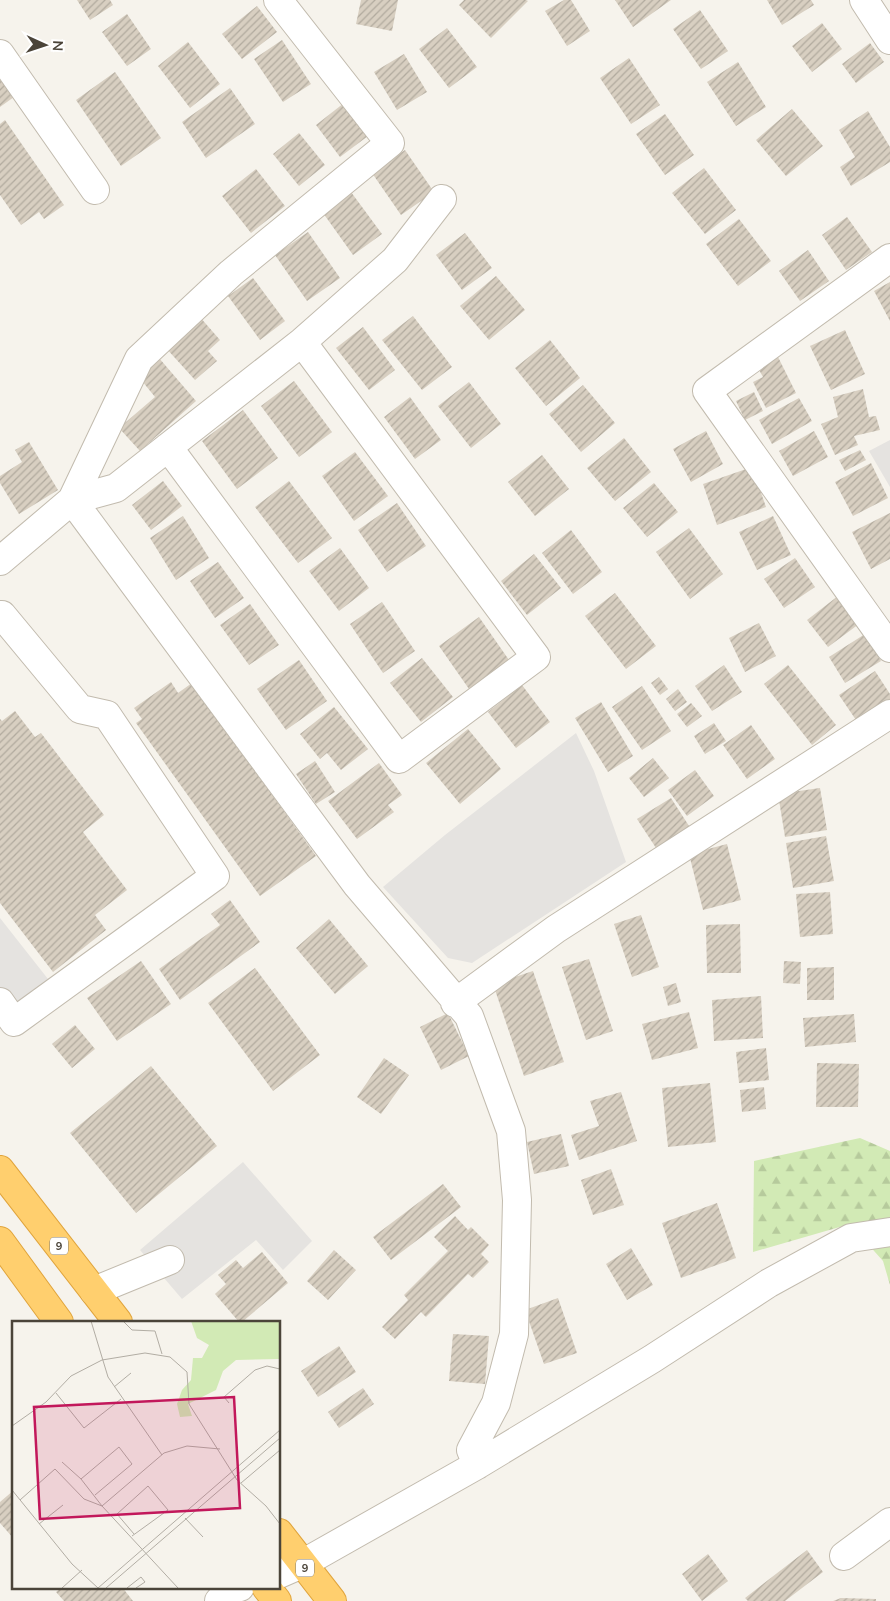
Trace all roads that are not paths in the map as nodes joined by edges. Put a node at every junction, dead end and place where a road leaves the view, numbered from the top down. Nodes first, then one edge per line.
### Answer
1 (278, 0) edge
2 (864, 0) edge
3 (890, 40) edge
4 (0, 54) edge
5 (95, 190) dead end
6 (442, 198) dead end
7 (890, 258) edge
8 (302, 342) junction
9 (168, 446) junction
10 (72, 500) junction
11 (0, 561) edge
12 (0, 616) edge
13 (890, 648) edge
14 (890, 714) edge
15 (0, 1002) edge
16 (456, 1003) junction
17 (0, 1170) edge
18 (890, 1232) edge
19 (0, 1241) edge
20 (170, 1260) dead end
21 (94, 1291) junction
22 (58, 1321) edge
23 (117, 1321) edge
24 (477, 1465) junction
25 (890, 1522) edge
26 (280, 1537) edge
27 (844, 1556) dead end
28 (290, 1569) edge
29 (236, 1588) edge
30 (267, 1588) edge
31 (219, 1601) edge
32 (277, 1601) edge
33 (332, 1601) edge

1 - 10 street
2 - 3 street
4 - 5 street
6 - 8 street
7 - 13 street
8 - 9 street
8 - 9 street
9 - 10 street
10 - 11 street
10 - 16 street
12 - 15 street
14 - 16 street
16 - 24 street
17 - 21 highway, 9
18 - 24 street
19 - 22 highway
20 - 21 street
21 - 23 highway, 9
24 - 28 street
25 - 27 street
26 - 28 highway, 9
28 - 33 highway, 9
29 - 31 street
30 - 32 highway

